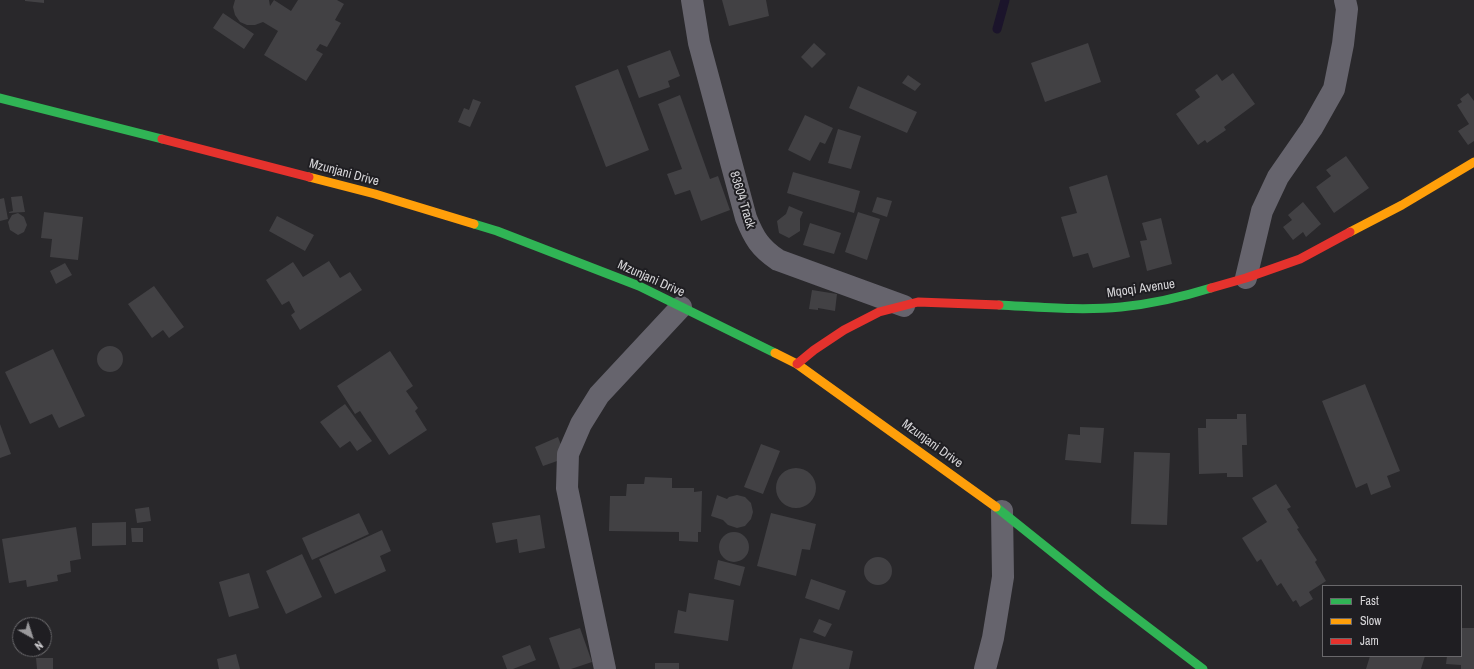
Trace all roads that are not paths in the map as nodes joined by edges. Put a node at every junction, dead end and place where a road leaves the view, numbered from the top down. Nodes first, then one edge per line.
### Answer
1 (692, 0) edge
2 (1345, 0) edge
3 (0, 98) edge
4 (1474, 162) edge
5 (1246, 278) junction
6 (904, 306) junction
7 (680, 307) junction
8 (797, 364) junction
9 (1002, 511) junction
10 (605, 669) edge
11 (985, 669) edge
12 (1203, 669) edge

1 - 6 street, 83604 Track
2 - 5 street
3 - 7 main road, Mzunjani Drive
4 - 5 main road, Mqoqi Avenue
5 - 6 main road, Mqoqi Avenue
6 - 8 main road, Mqoqi Avenue
7 - 8 main road, Mzunjani Drive
7 - 10 street
8 - 9 main road, Mzunjani Drive
9 - 11 street
9 - 12 main road, Mzunjani Drive

